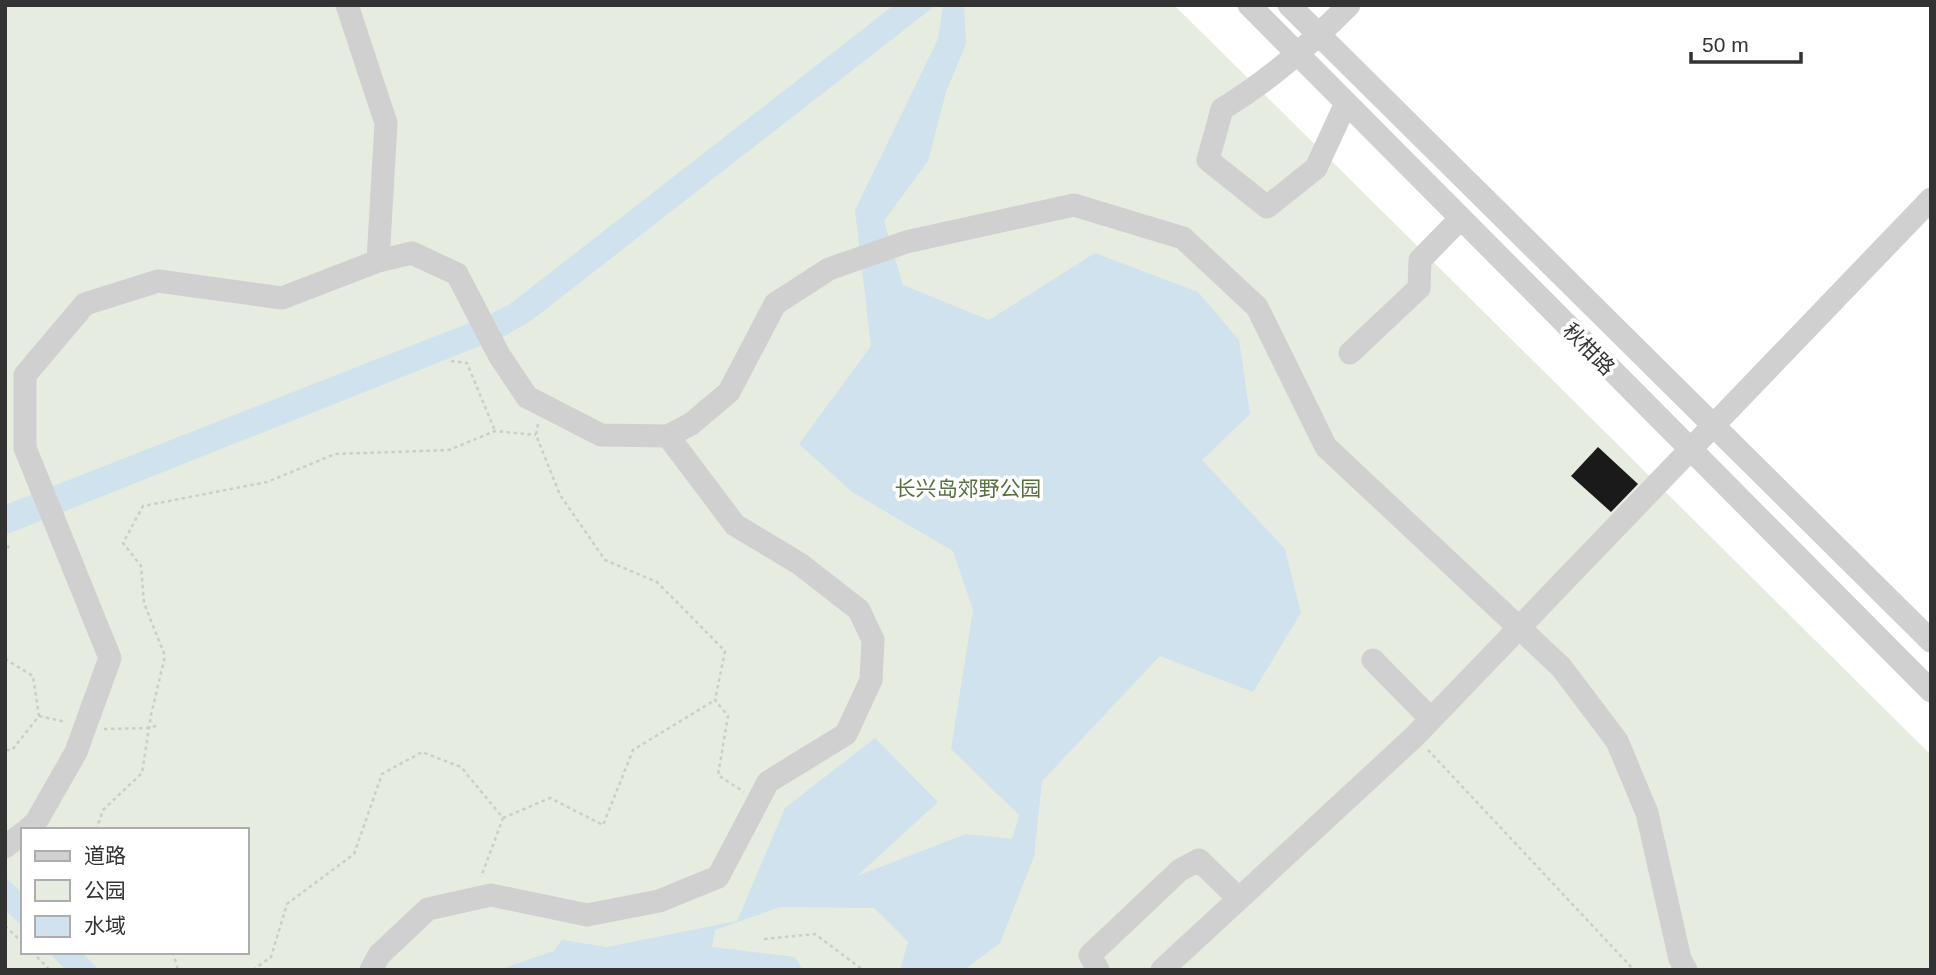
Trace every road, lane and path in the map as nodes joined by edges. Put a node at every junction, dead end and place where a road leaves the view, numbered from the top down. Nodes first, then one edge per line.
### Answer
1 (347, 5) edge
2 (1249, 5) edge
3 (1289, 5) edge
4 (1349, 5) edge
5 (1320, 35) junction
6 (1298, 55) junction
7 (1346, 103) junction
8 (1931, 199) edge
9 (1460, 219) junction
10 (379, 261) junction
11 (1350, 353) dead end
12 (451, 361) dead end
13 (541, 405) junction
14 (1714, 424) junction
15 (495, 430) junction
16 (536, 435) junction
17 (668, 436) junction
18 (1689, 451) junction
19 (9, 545) dead end
20 (5, 555) edge
21 (1520, 627) junction
22 (1931, 641) edge
23 (5, 659) edge
24 (1373, 660) dead end
25 (1931, 691) edge
26 (715, 700) junction
27 (1432, 719) junction
28 (1415, 736) junction
29 (5, 750) edge
30 (758, 801) junction
31 (503, 818) junction
32 (29, 828) edge
33 (97, 828) edge
34 (21, 835) edge
35 (5, 848) edge
36 (477, 899) junction
37 (1239, 899) junction
38 (5, 926) edge
39 (764, 939) dead end
40 (21, 941) edge
41 (34, 954) edge
42 (50, 970) edge
43 (253, 970) edge
44 (371, 970) edge
45 (863, 970) edge
46 (1098, 970) edge
47 (1162, 970) edge
48 (1634, 970) edge
49 (1686, 970) edge

1 - 10 street
2 - 6 street, 秋柑路
3 - 5 street, 秋柑路
4 - 5 street
5 - 6 street
5 - 14 street, 秋柑路
6 - 7 street, 秋柑路
6 - 7 street
7 - 9 street, 秋柑路
8 - 14 street
9 - 11 street
9 - 18 street, 秋柑路
10 - 13 street
10 - 32 street
12 - 15 path
13 - 16 path
13 - 17 street
14 - 18 street
14 - 22 street, 秋柑路
15 - 16 path
15 - 33 path
16 - 26 path
17 - 21 street
17 - 30 street
18 - 21 street
18 - 25 street, 秋柑路
19 - 20 path
21 - 27 street
21 - 49 street
23 - 29 path
24 - 27 street
26 - 30 path
26 - 31 path
27 - 28 street
28 - 37 street
28 - 48 path
30 - 36 street
31 - 36 path
31 - 43 path
34 - 35 street
36 - 44 street
37 - 46 street
37 - 47 street
38 - 40 path
39 - 45 path
41 - 42 path

